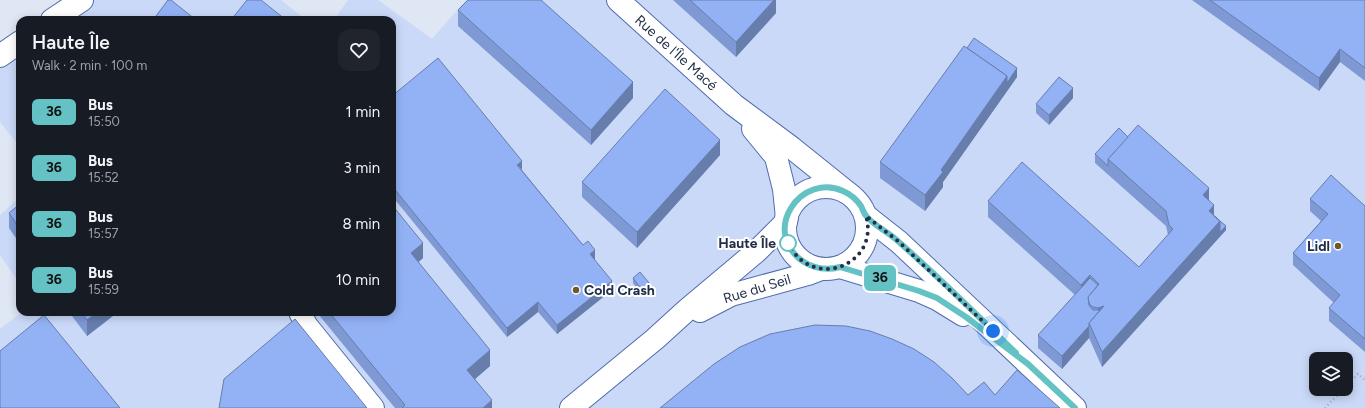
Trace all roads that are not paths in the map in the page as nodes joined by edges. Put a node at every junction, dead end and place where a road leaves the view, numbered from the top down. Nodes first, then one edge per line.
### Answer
1 (82, 0) edge
2 (618, 0) edge
3 (58, 16) edge
4 (16, 45) edge
5 (0, 56) edge
6 (734, 105) junction
7 (848, 194) junction
8 (866, 216) junction
9 (786, 220) junction
10 (831, 268) junction
11 (302, 316) edge
12 (655, 339) junction
13 (1028, 364) junction
14 (373, 408) edge
15 (571, 408) edge
16 (1075, 408) edge

1 - 3 street
2 - 6 street, Rue de l'Île Macé
4 - 5 street
6 - 7 street, Rue de l'Île Macé
6 - 9 street, Rue de l'Île Macé
7 - 8 street
7 - 9 street
8 - 10 street
8 - 13 street
9 - 10 street
9 - 12 street, Rue du Seil
10 - 12 street, Rue du Seil
10 - 13 street
11 - 14 street
12 - 15 street, Rue du Seil
13 - 16 street

